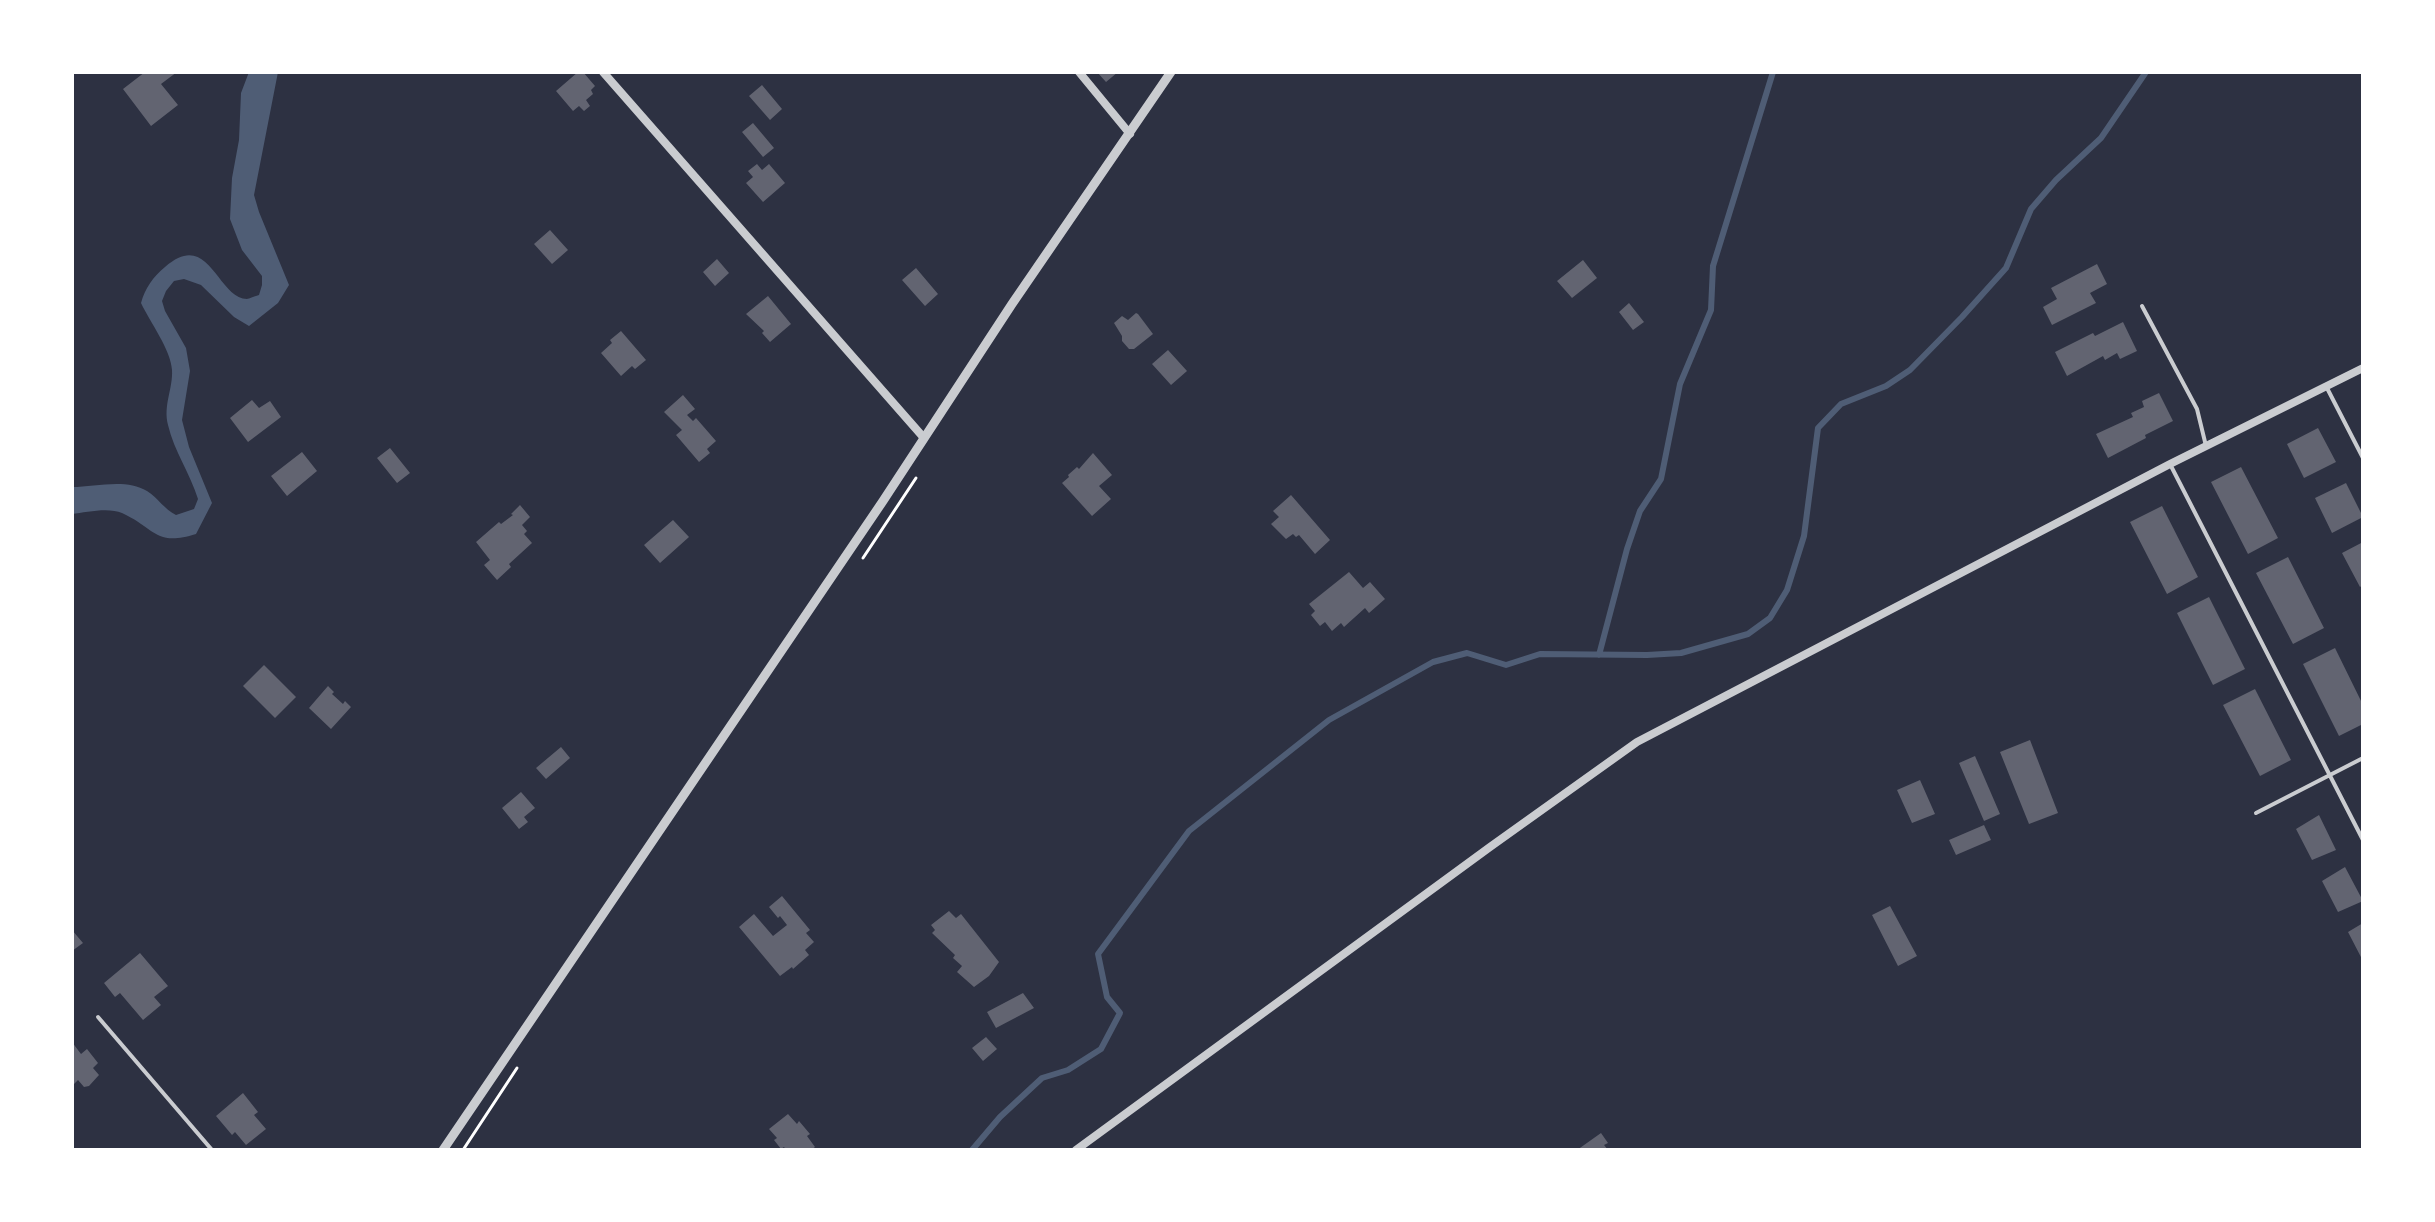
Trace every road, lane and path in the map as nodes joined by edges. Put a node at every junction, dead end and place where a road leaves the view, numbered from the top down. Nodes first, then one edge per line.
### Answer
1 (603, 72) edge
2 (1079, 72) edge
3 (1171, 72) edge
4 (1130, 134) junction
5 (2142, 306) dead end
6 (2363, 368) edge
7 (2326, 386) junction
8 (924, 438) junction
9 (2206, 446) junction
10 (2363, 458) edge
11 (2170, 464) junction
12 (2363, 758) edge
13 (2330, 775) junction
14 (2256, 813) dead end
15 (2363, 840) edge
16 (98, 1017) dead end
17 (212, 1150) edge
18 (443, 1150) edge
19 (1076, 1150) edge

1 - 8 street
2 - 4 street
3 - 4 street
4 - 8 street
5 - 9 lane
6 - 7 street
7 - 9 street
7 - 10 lane
8 - 18 street
9 - 11 street
11 - 13 lane
11 - 19 street
12 - 13 lane
13 - 14 lane
13 - 15 lane
16 - 17 lane

